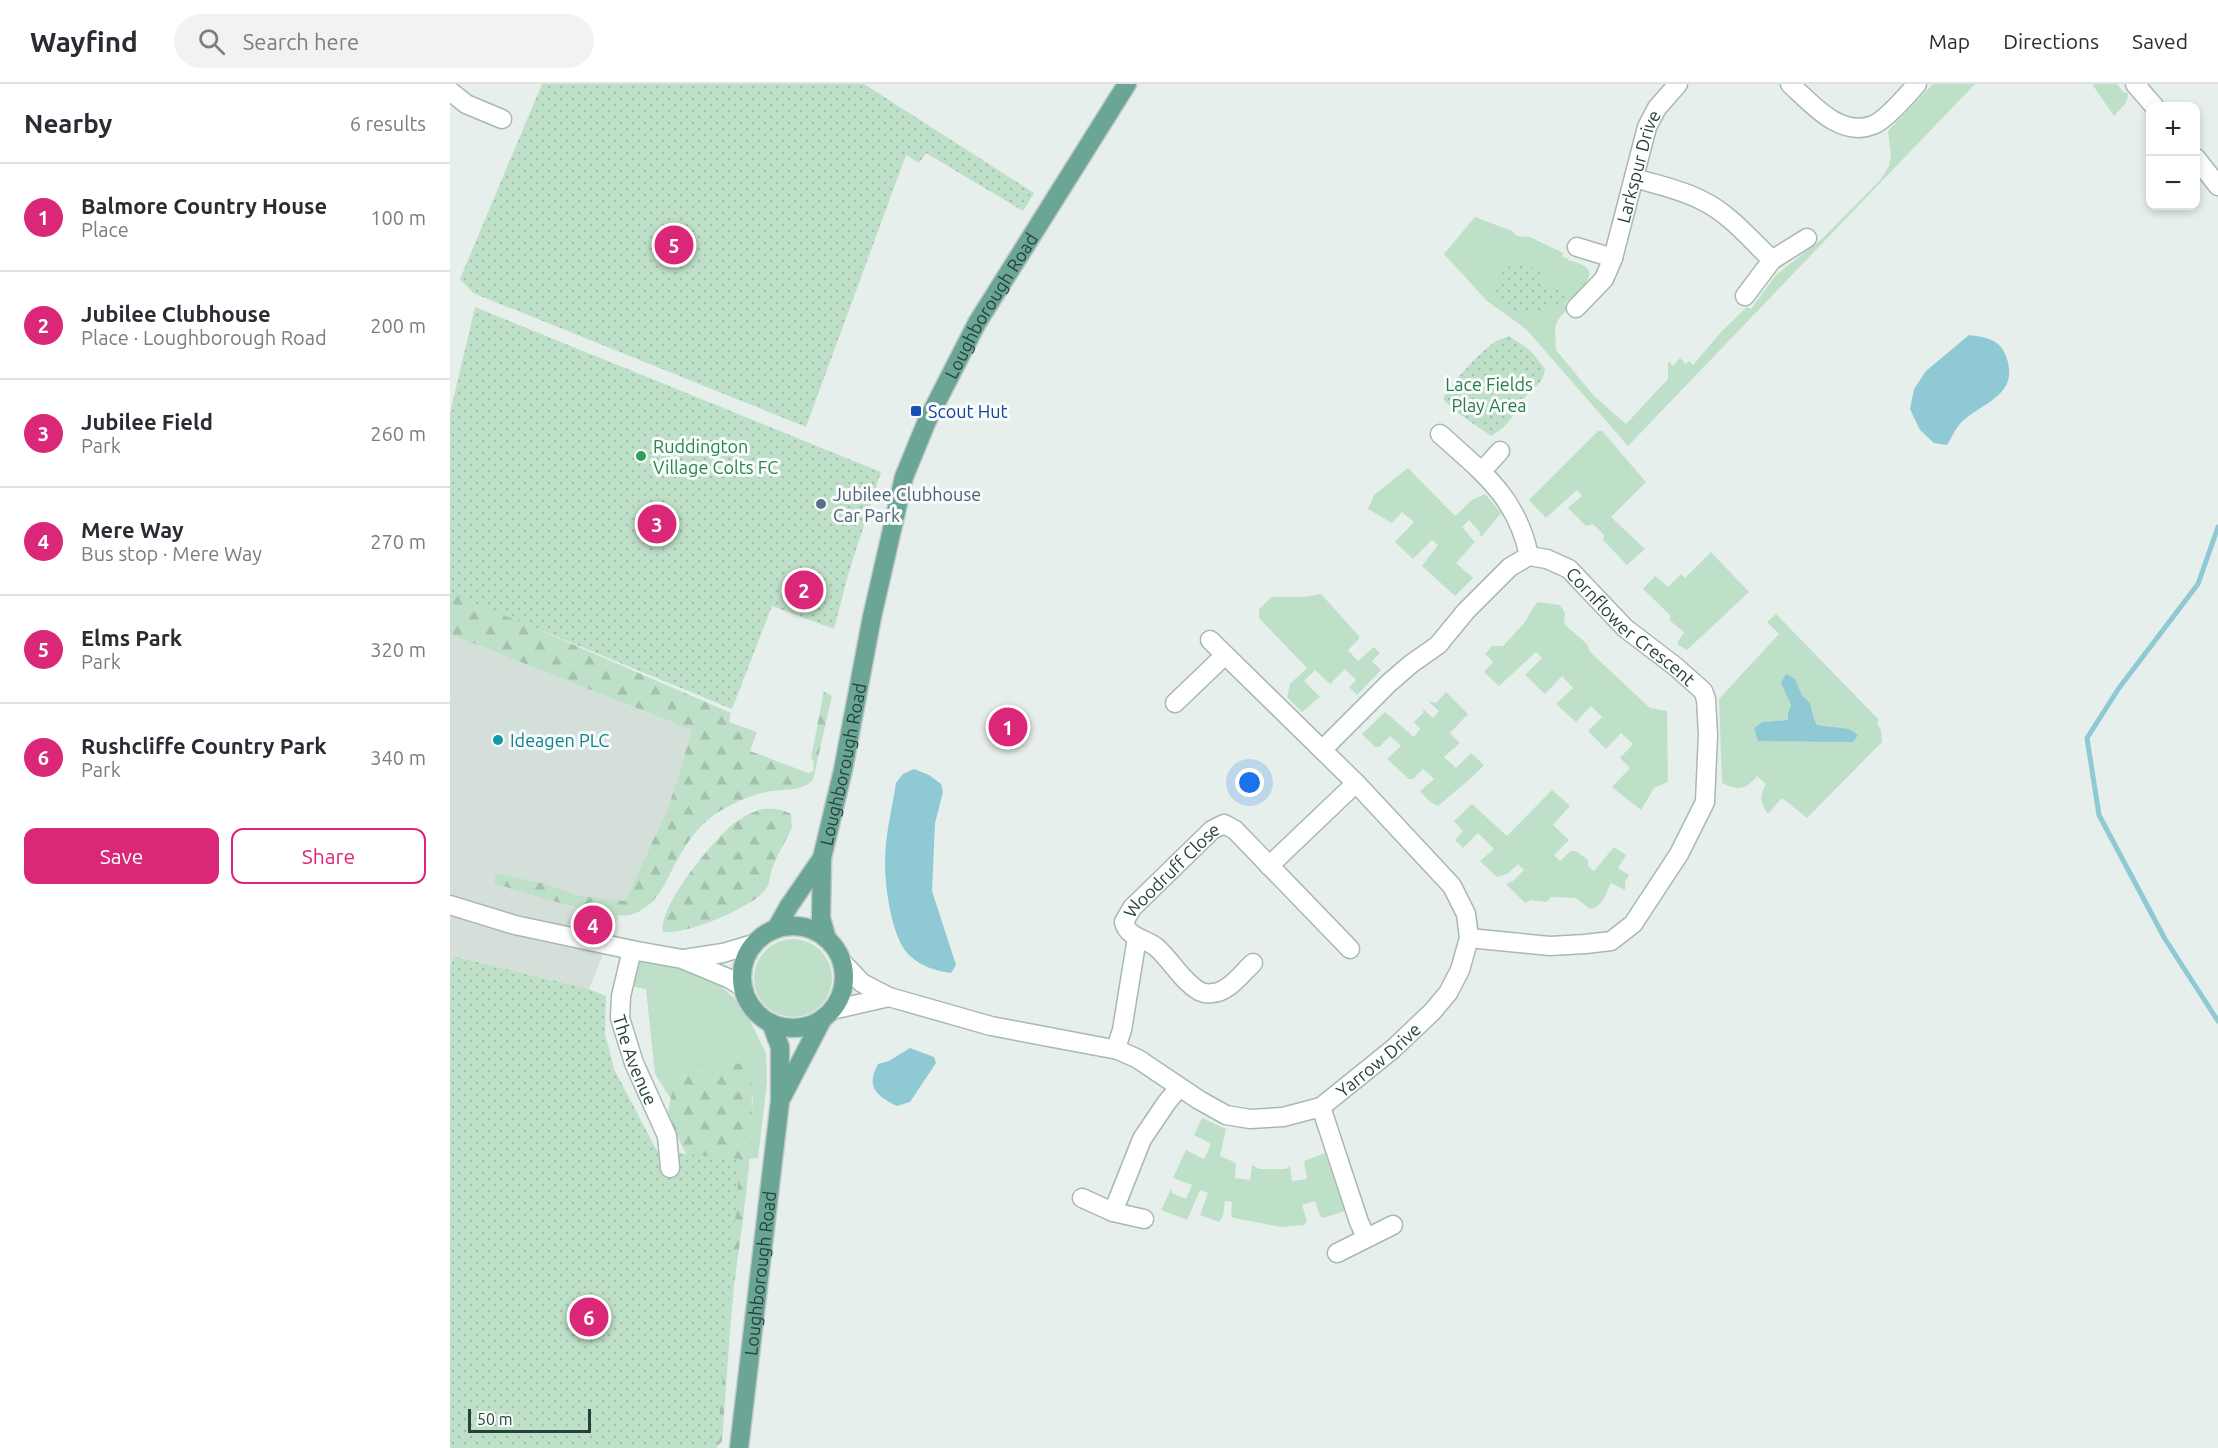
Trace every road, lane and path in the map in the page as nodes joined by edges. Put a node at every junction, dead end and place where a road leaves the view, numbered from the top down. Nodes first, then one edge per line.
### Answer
1 (1127, 84) edge
2 (1678, 84) edge
3 (1790, 84) edge
4 (1917, 84) edge
5 (2136, 84) edge
6 (450, 91) edge
7 (2151, 102) edge
8 (502, 119) dead end
9 (2200, 163) edge
10 (1635, 178) junction
11 (2218, 186) edge
12 (1807, 238) dead end
13 (1577, 247) dead end
14 (1613, 258) junction
15 (1772, 260) junction
16 (1745, 296) dead end
17 (1576, 308) dead end
18 (1440, 434) dead end
19 (1500, 451) dead end
20 (1482, 471) junction
21 (1529, 556) junction
22 (1210, 640) dead end
23 (1224, 656) junction
24 (1175, 703) dead end
25 (1322, 750) junction
26 (1356, 783) junction
27 (822, 858) junction
28 (1269, 866) junction
29 (450, 905) edge
30 (777, 928) junction
31 (1137, 938) junction
32 (1469, 938) junction
33 (827, 939) junction
34 (753, 944) junction
35 (1350, 949) dead end
36 (632, 950) junction
37 (682, 959) junction
38 (842, 962) junction
39 (1253, 963) dead end
40 (743, 987) junction
41 (889, 997) junction
42 (828, 1014) junction
43 (771, 1023) junction
44 (1118, 1050) junction
45 (1179, 1088) junction
46 (780, 1101) junction
47 (1321, 1107) junction
48 (670, 1168) dead end
49 (1082, 1198) dead end
50 (1113, 1212) junction
51 (1144, 1219) dead end
52 (1393, 1225) dead end
53 (1366, 1237) junction
54 (1336, 1253) dead end
55 (738, 1448) edge

1 - 27 main road, Loughborough Road
2 - 10 street, Larkspur Drive
3 - 4 street
5 - 7 street
6 - 8 street
9 - 11 street
10 - 14 street, Larkspur Drive
10 - 15 street
12 - 15 street
13 - 14 street
14 - 17 street, Larkspur Drive
15 - 16 street
18 - 20 street
19 - 20 street
20 - 21 street
21 - 25 street
21 - 32 street, Cornflower Crescent
22 - 23 street, Yarrow Drive
23 - 24 street
23 - 25 street, Yarrow Drive
25 - 26 street, Yarrow Drive
26 - 28 street
26 - 32 street, Yarrow Drive
27 - 30 main road, Loughborough Road
27 - 33 main road, Loughborough Road
28 - 31 street, Woodruff Close
28 - 35 street, Woodruff Close
29 - 36 street
30 - 33 main road
30 - 34 main road
31 - 39 street, Woodruff Close
31 - 44 street
32 - 47 street, Yarrow Drive
33 - 38 main road
34 - 37 street
34 - 40 main road
36 - 37 street
36 - 48 street, The Avenue
37 - 40 street
38 - 41 street, Yarrow Drive
38 - 42 main road
40 - 43 main road
41 - 42 street
41 - 44 street, Yarrow Drive
42 - 43 main road
42 - 46 main road, Loughborough Road
43 - 46 main road, Loughborough Road
44 - 45 street, Yarrow Drive
45 - 47 street, Yarrow Drive
45 - 50 street
46 - 55 main road, Loughborough Road
47 - 53 street
49 - 50 street
50 - 51 street
52 - 53 street
53 - 54 street

